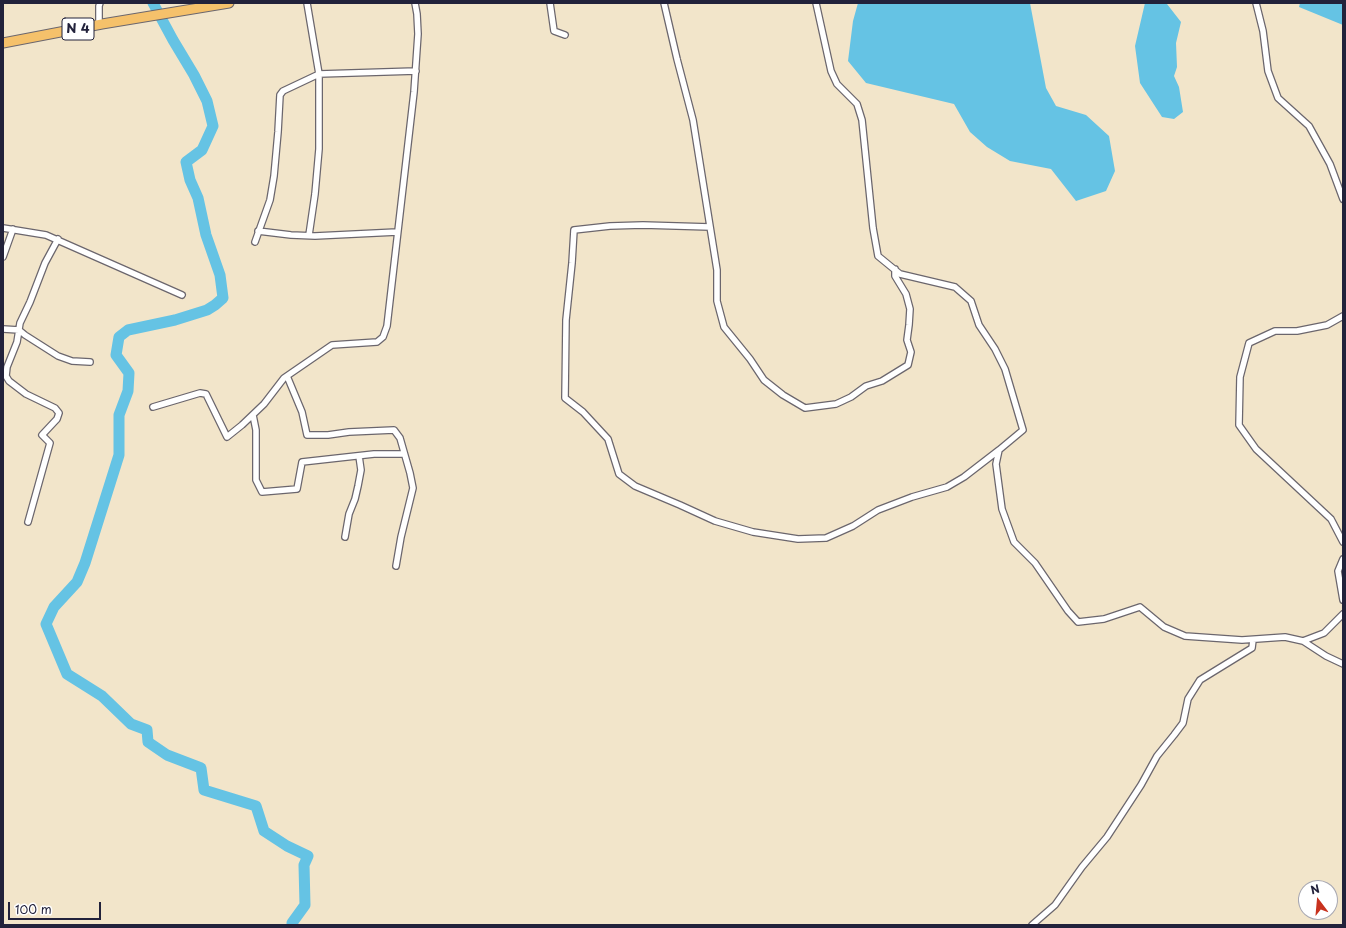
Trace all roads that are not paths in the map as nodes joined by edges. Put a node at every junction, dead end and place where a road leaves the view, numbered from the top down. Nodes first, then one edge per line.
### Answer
1 (100, 3) edge
2 (228, 3) edge
3 (307, 3) edge
4 (415, 3) edge
5 (550, 3) edge
6 (664, 3) edge
7 (816, 3) edge
8 (1256, 3) edge
9 (99, 24) junction
10 (565, 34) dead end
11 (3, 43) edge
12 (416, 71) junction
13 (319, 74) junction
14 (1343, 199) edge
15 (710, 227) junction
16 (3, 228) edge
17 (13, 229) junction
18 (258, 231) junction
19 (397, 232) junction
20 (309, 235) junction
21 (58, 239) junction
22 (255, 242) dead end
23 (3, 257) edge
24 (895, 269) junction
25 (182, 295) dead end
26 (1343, 316) edge
27 (3, 329) edge
28 (19, 330) junction
29 (90, 362) dead end
30 (287, 376) junction
31 (153, 407) dead end
32 (252, 415) junction
33 (999, 450) junction
34 (404, 454) junction
35 (359, 456) junction
36 (28, 522) dead end
37 (345, 537) dead end
38 (1343, 542) edge
39 (1343, 559) edge
40 (396, 566) dead end
41 (1343, 600) edge
42 (1343, 614) edge
43 (1253, 640) junction
44 (1303, 641) junction
45 (1343, 664) edge
46 (1032, 925) edge

1 - 9 street
2 - 9 main road, N 4
3 - 13 street
4 - 12 street
5 - 10 street
6 - 15 street
7 - 24 street
8 - 14 street
9 - 11 main road, N 4
12 - 13 street
12 - 19 street
13 - 18 street
13 - 20 street
15 - 24 street
15 - 33 street
16 - 17 street
17 - 21 street
17 - 23 street
18 - 20 street
18 - 22 street
19 - 20 street
19 - 30 street
21 - 25 street
21 - 28 street
24 - 33 street
26 - 38 street
27 - 28 street
28 - 29 street
28 - 36 street
30 - 32 street
30 - 34 street
31 - 32 street
32 - 35 street
33 - 43 street
34 - 35 street
34 - 40 street
35 - 37 street
39 - 41 street
42 - 44 street
43 - 44 street
43 - 46 street
44 - 45 street

